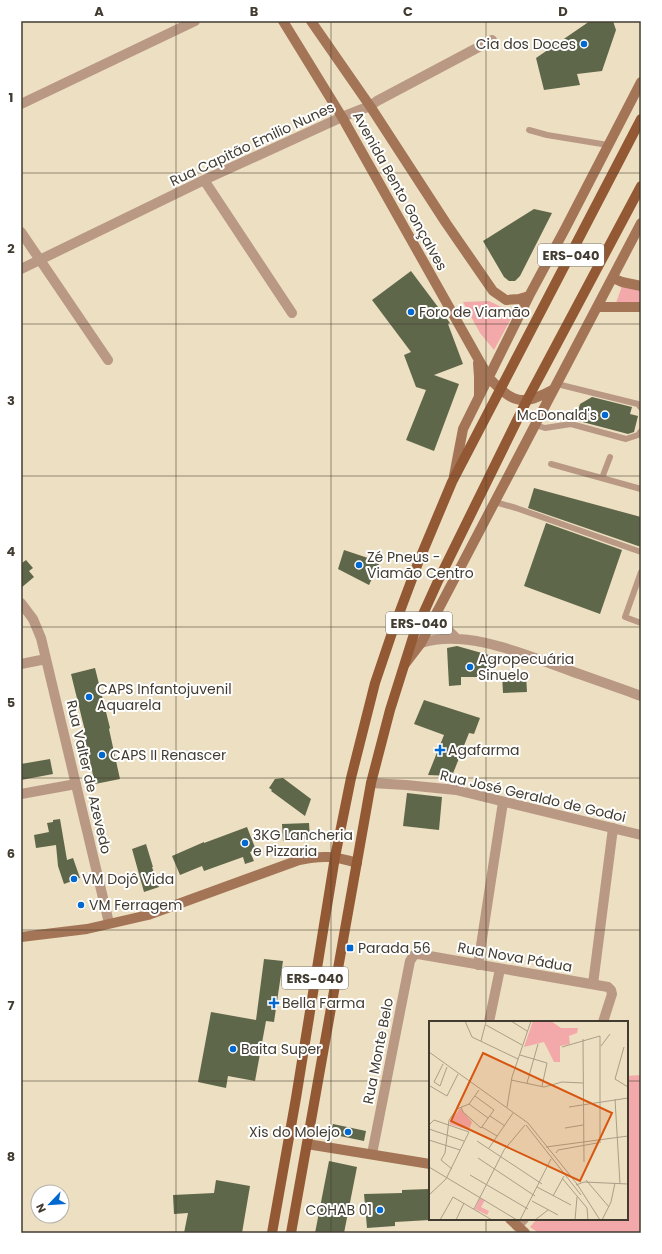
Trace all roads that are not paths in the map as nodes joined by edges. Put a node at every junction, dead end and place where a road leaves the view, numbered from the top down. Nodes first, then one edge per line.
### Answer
1 (195, 21) edge
2 (283, 21) edge
3 (311, 21) edge
4 (492, 40) dead end
5 (641, 82) edge
6 (21, 104) edge
7 (370, 106) junction
8 (342, 117) junction
9 (641, 119) edge
10 (529, 130) dead end
11 (608, 145) junction
12 (204, 180) junction
13 (641, 186) edge
14 (641, 223) edge
15 (21, 232) edge
16 (41, 260) junction
17 (21, 269) edge
18 (613, 278) junction
19 (641, 286) edge
20 (529, 296) junction
21 (597, 307) junction
22 (641, 307) edge
23 (292, 313) dead end
24 (477, 357) junction
25 (108, 360) dead end
26 (488, 378) junction
27 (556, 386) junction
28 (500, 390) junction
29 (479, 398) junction
30 (527, 400) junction
31 (641, 408) edge
32 (534, 425) junction
33 (640, 434) edge
34 (610, 457) dead end
35 (551, 464) dead end
36 (602, 478) junction
37 (452, 482) junction
38 (641, 489) edge
39 (495, 502) junction
40 (641, 552) edge
41 (641, 572) edge
42 (21, 603) edge
43 (437, 612) junction
44 (641, 623) edge
45 (457, 639) junction
46 (421, 643) junction
47 (46, 659) junction
48 (21, 664) edge
49 (405, 664) junction
50 (641, 696) edge
51 (371, 783) junction
52 (76, 784) junction
53 (21, 794) edge
54 (503, 802) junction
55 (613, 828) junction
56 (641, 835) edge
57 (335, 857) junction
58 (357, 863) junction
59 (109, 924) junction
60 (21, 937) edge
61 (414, 955) joint
62 (478, 965) junction
63 (500, 968) junction
64 (593, 984) junction
65 (490, 1021) edge
66 (603, 1021) edge
67 (307, 1144) junction
68 (372, 1154) junction
69 (429, 1164) edge
70 (272, 1233) edge
71 (291, 1233) edge

1 - 6 street
2 - 8 main road, Avenida Bento Gonçalves
3 - 7 main road, Avenida Bento Gonçalves
4 - 7 street, Rua Capitão Emilio Nunes
5 - 11 main road
7 - 8 street, Rua Capitão Emilio Nunes
7 - 20 main road, Avenida Bento Gonçalves
8 - 12 street, Rua Capitão Emilio Nunes
8 - 24 main road, Avenida Bento Gonçalves
9 - 28 main road, ERS-040
10 - 11 lane
11 - 20 main road
12 - 16 street, Rua Capitão Emilio Nunes
12 - 23 street
13 - 30 main road, ERS-040
14 - 18 main road
15 - 16 street
16 - 17 street, Rua Capitão Emilio Nunes
16 - 25 street
18 - 19 main road
18 - 21 main road
20 - 26 main road
21 - 22 main road
21 - 27 main road
24 - 26 main road, Avenida Bento Gonçalves
24 - 29 main road
26 - 28 main road, Avenida Bento Gonçalves
26 - 29 main road
27 - 30 main road
27 - 31 lane
27 - 32 main road
28 - 30 main road, Avenida Bento Gonçalves
28 - 37 main road, ERS-040
29 - 37 main road
30 - 49 main road, ERS-040
32 - 33 lane
32 - 39 main road
34 - 36 lane
35 - 36 lane
36 - 38 lane
37 - 57 main road, ERS-040
39 - 40 lane
39 - 43 main road
41 - 44 lane
42 - 47 street, Rua Valter de Azevedo
43 - 45 street
43 - 46 main road
45 - 46 street
45 - 50 street
46 - 49 main road
47 - 48 street
47 - 52 street, Rua Valter de Azevedo
49 - 51 main road, ERS-040
51 - 54 street, Rua José Geraldo de Godoi
51 - 58 main road, ERS-040
52 - 53 street
52 - 59 street, Rua Valter de Azevedo
54 - 55 street, Rua José Geraldo de Godoi
54 - 62 street
55 - 56 street, Rua José Geraldo de Godoi
55 - 64 street
57 - 58 main road
57 - 59 main road
57 - 70 main road, ERS-040
58 - 67 main road, ERS-040
59 - 60 main road
61 - 62 street, Rua Nova Pádua
61 - 68 street, Rua Monte Belo
62 - 63 street, Rua Nova Pádua
63 - 64 street, Rua Nova Pádua
63 - 65 street
64 - 66 street, Rua Nova Pádua
67 - 68 main road
67 - 71 main road, ERS-040
68 - 69 main road

